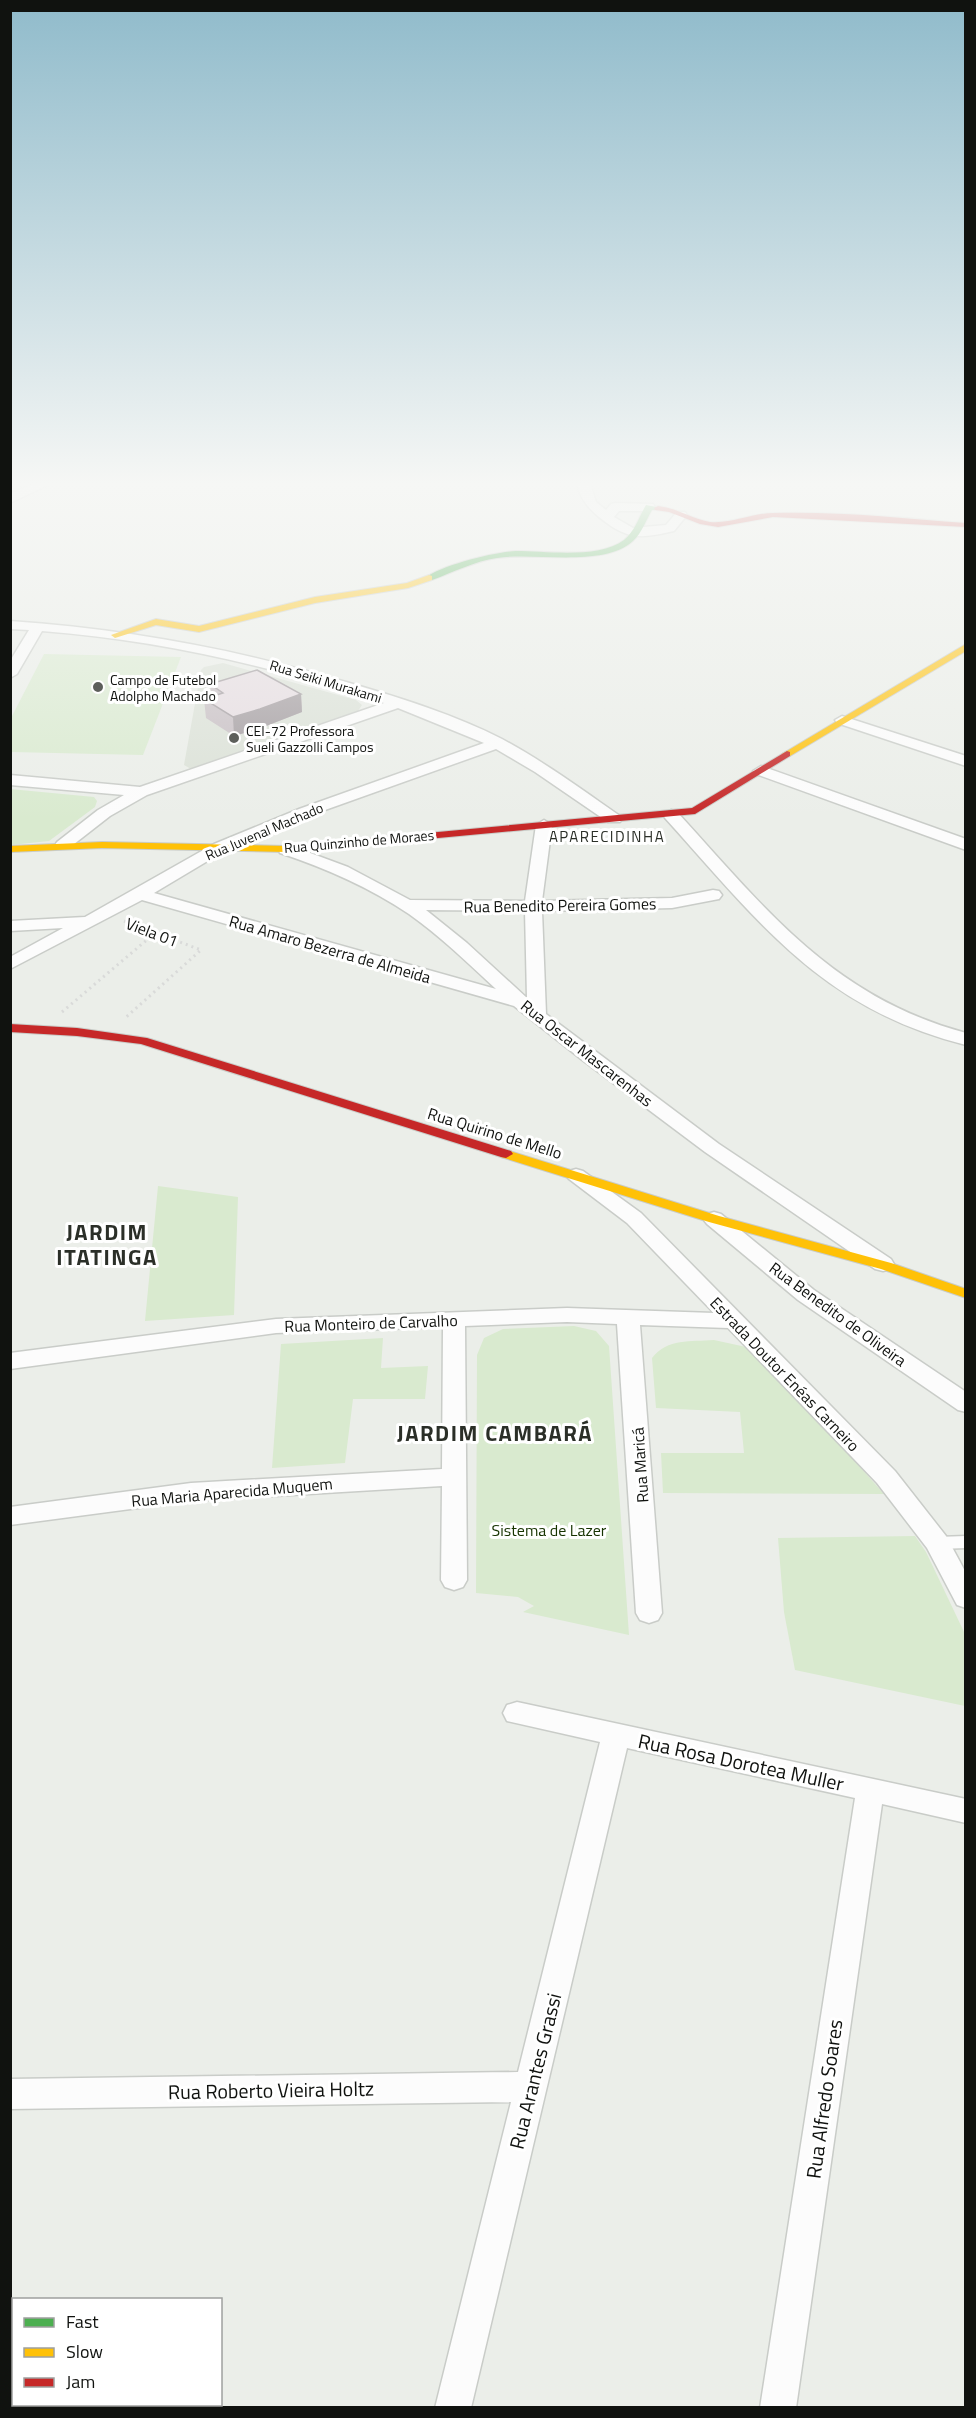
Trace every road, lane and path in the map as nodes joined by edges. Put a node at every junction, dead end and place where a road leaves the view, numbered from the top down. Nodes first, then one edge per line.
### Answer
1 (353, 594) edge
2 (10, 625) edge
3 (38, 627) junction
4 (115, 635) junction
5 (966, 647) edge
6 (10, 674) edge
7 (398, 703) junction
8 (842, 720) junction
9 (498, 743) junction
10 (966, 761) edge
11 (761, 771) junction
12 (10, 780) edge
13 (141, 792) junction
14 (671, 815) junction
15 (614, 819) junction
16 (544, 825) junction
17 (63, 845) junction
18 (966, 845) edge
19 (220, 847) junction
20 (10, 849) edge
21 (286, 849) junction
22 (141, 894) junction
23 (712, 895) dead end
24 (407, 905) junction
25 (533, 906) junction
26 (98, 917) junction
27 (10, 926) edge
28 (155, 933) junction
29 (10, 964) edge
30 (521, 1002) junction
31 (537, 1016) junction
32 (10, 1028) edge
33 (43, 1028) junction
34 (106, 1035) junction
35 (966, 1039) edge
36 (575, 1175) junction
37 (714, 1219) junction
38 (886, 1266) junction
39 (966, 1294) edge
40 (628, 1318) junction
41 (454, 1320) junction
42 (733, 1321) junction
43 (10, 1361) edge
44 (966, 1404) edge
45 (455, 1477) junction
46 (10, 1516) edge
47 (966, 1542) edge
48 (937, 1543) junction
49 (454, 1580) dead end
50 (966, 1598) edge
51 (649, 1612) dead end
52 (517, 1713) dead end
53 (616, 1735) junction
54 (870, 1791) junction
55 (966, 1811) edge
56 (531, 2087) junction
57 (10, 2094) edge
58 (453, 2408) edge
59 (778, 2408) edge

1 - 4 street
2 - 3 street, Rua Seiki Murakami
3 - 4 street, Rua Seiki Murakami
3 - 6 street
4 - 7 street, Rua Seiki Murakami
5 - 8 street, Rua Quinzinho de Moraes
7 - 9 street, Rua Seiki Murakami
7 - 13 street
8 - 10 street
8 - 11 street, Rua Quinzinho de Moraes
9 - 15 street, Rua Seiki Murakami
9 - 19 street, Rua Juvenal Machado
11 - 14 street, Rua Quinzinho de Moraes
11 - 18 street
12 - 13 street
13 - 17 street
14 - 15 street, Rua Quinzinho de Moraes
14 - 35 street
15 - 16 street, Rua Quinzinho de Moraes
16 - 21 street, Rua Quinzinho de Moraes
16 - 25 street
17 - 19 street, Rua Quinzinho de Moraes
17 - 20 street, Rua Quinzinho de Moraes
19 - 21 street, Rua Quinzinho de Moraes
19 - 22 street, Rua Juvenal Machado
21 - 24 street, Rua Oscar Mascarenhas
22 - 26 street, Rua Juvenal Machado
22 - 30 street, Rua Amaro Bezerra de Almeida
23 - 25 street, Rua Benedito Pereira Gomes
24 - 25 street, Rua Benedito Pereira Gomes
24 - 30 street, Rua Oscar Mascarenhas
25 - 31 street
26 - 27 street
26 - 28 path, Viela 01
26 - 29 street, Rua Juvenal Machado
28 - 33 path
28 - 34 path, Viela 01
30 - 31 street, Rua Oscar Mascarenhas
31 - 38 street, Rua Oscar Mascarenhas
32 - 33 street, Rua Quirino de Mello
33 - 34 street, Rua Quirino de Mello
34 - 36 street, Rua Quirino de Mello
36 - 37 street, Rua Quirino de Mello
36 - 42 street, Estrada Doutor Enéas Carneiro
37 - 38 street, Rua Quirino de Mello
37 - 44 street, Rua Benedito de Oliveira
38 - 39 street, Rua Quirino de Mello
40 - 41 street, Rua Monteiro de Carvalho
40 - 42 street, Rua Monteiro de Carvalho
40 - 51 street, Rua Maricá
41 - 43 street, Rua Monteiro de Carvalho
41 - 45 street
42 - 48 street, Estrada Doutor Enéas Carneiro
45 - 46 street, Rua Maria Aparecida Muquem
45 - 49 street
47 - 48 lane
48 - 50 street, Estrada Doutor Enéas Carneiro
52 - 53 street, Rua Rosa Dorotea Muller
53 - 54 street, Rua Rosa Dorotea Muller
53 - 56 street, Rua Arantes Grassi
54 - 55 street, Rua Rosa Dorotea Muller
54 - 59 street, Rua Alfredo Soares
56 - 57 street, Rua Roberto Vieira Holtz
56 - 58 street, Rua Arantes Grassi

